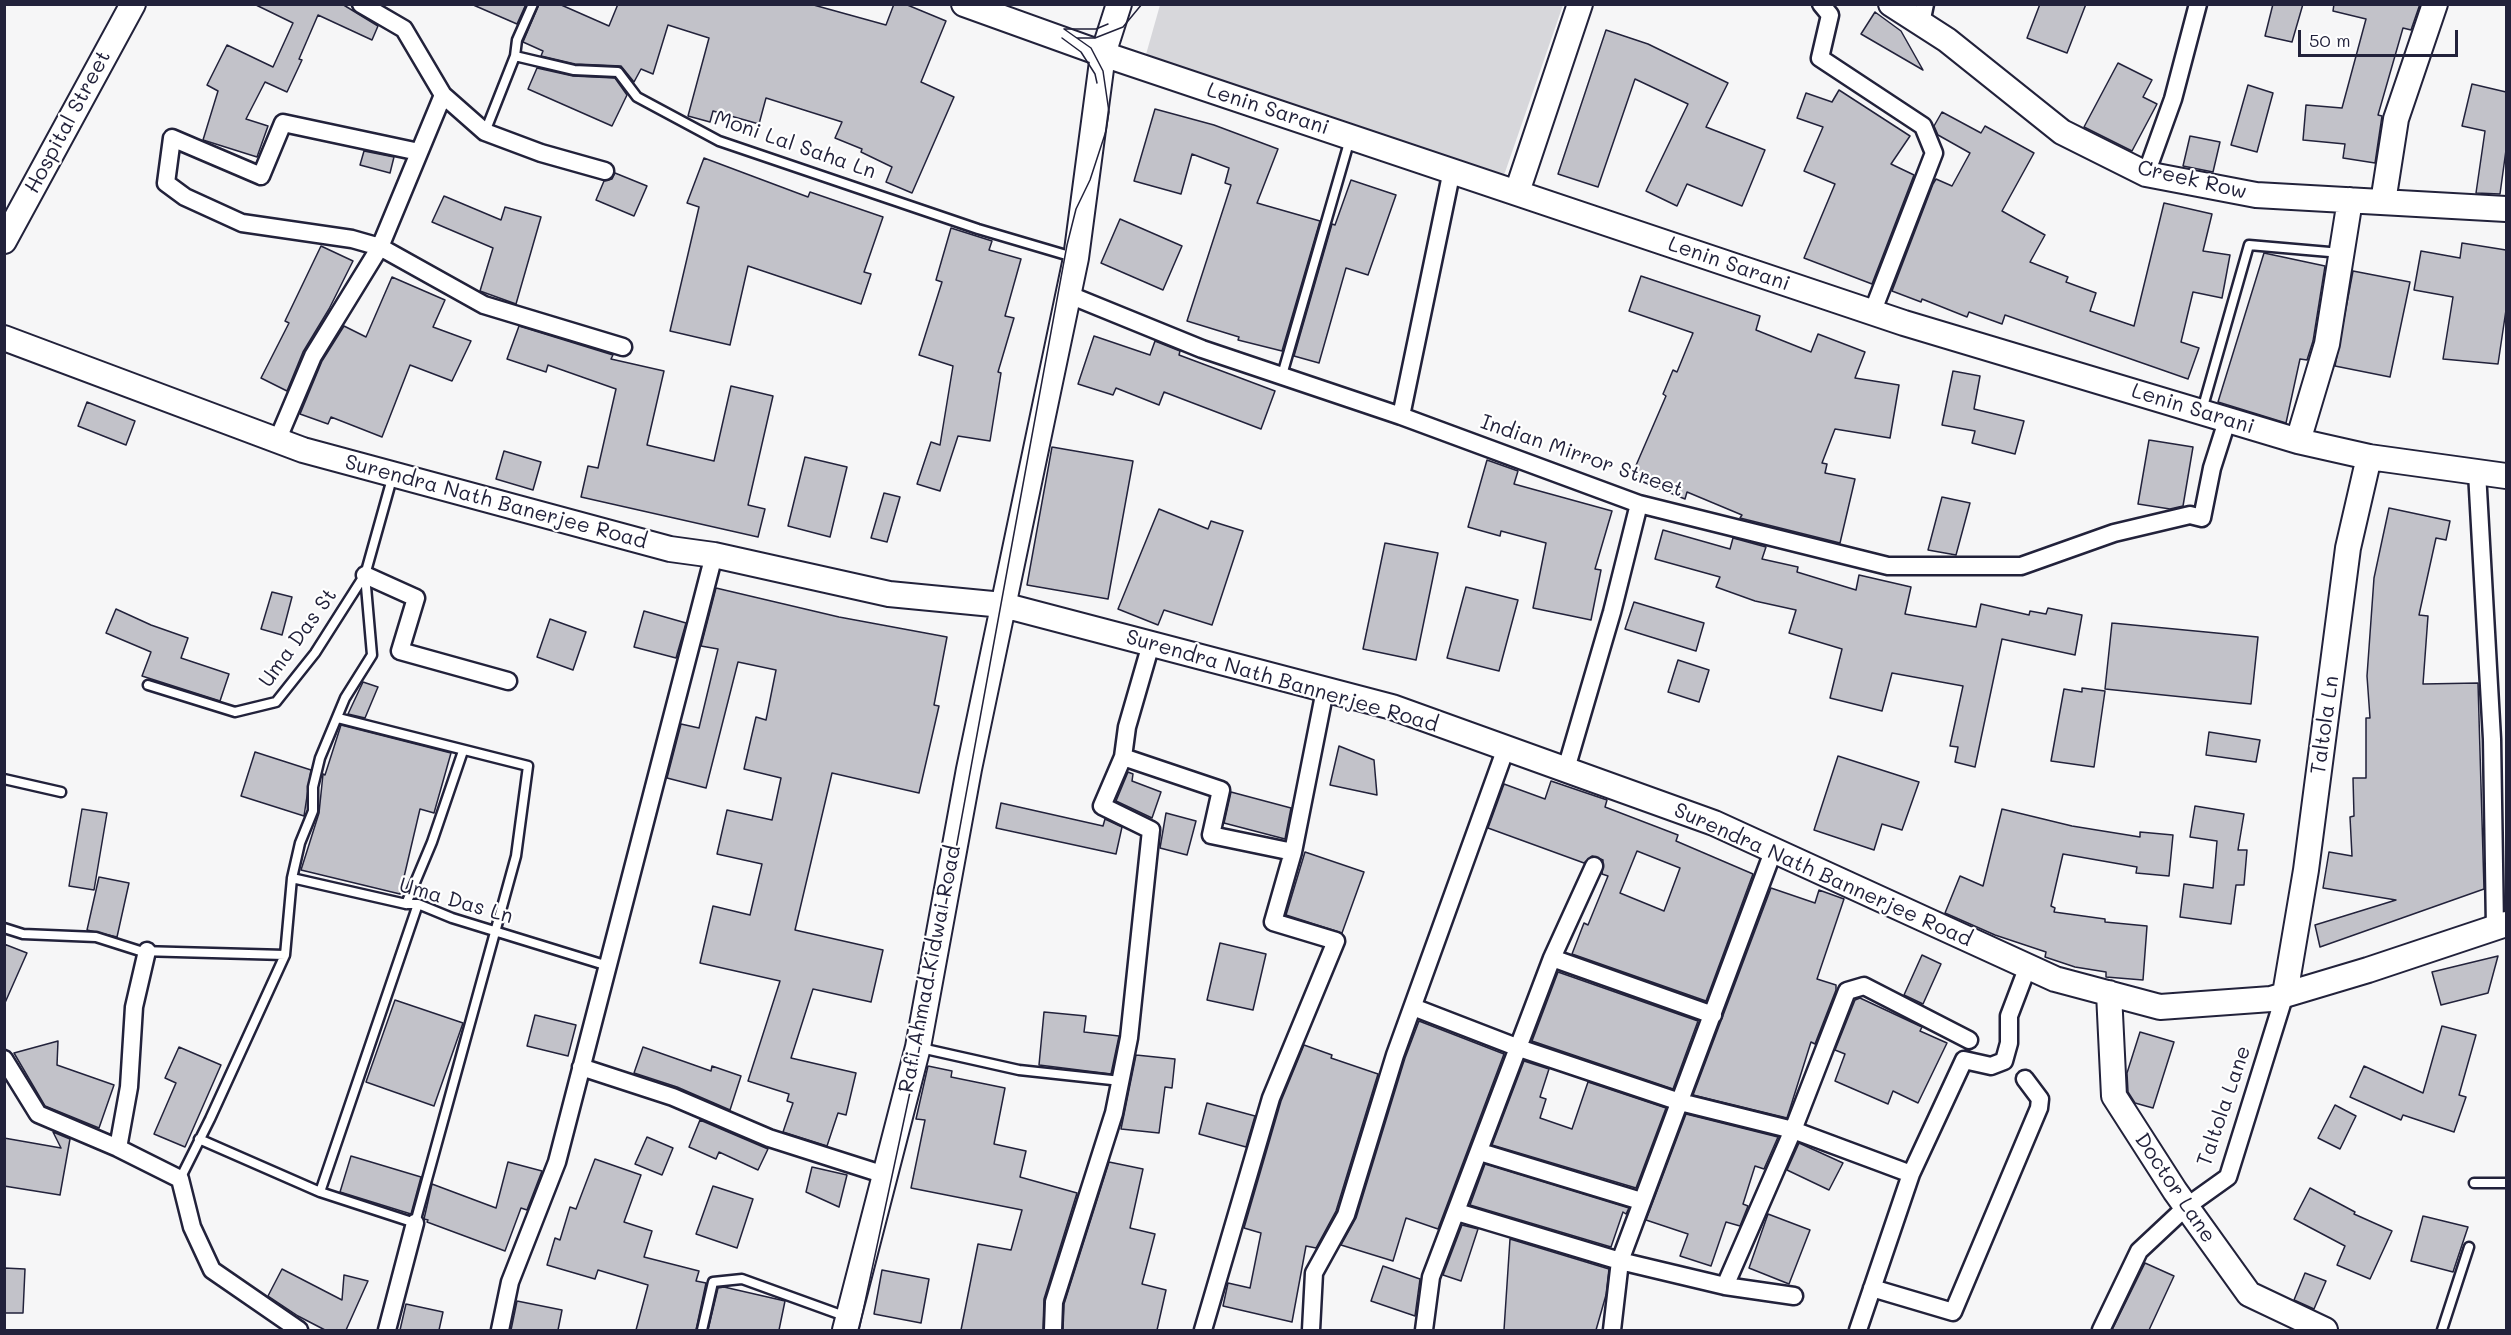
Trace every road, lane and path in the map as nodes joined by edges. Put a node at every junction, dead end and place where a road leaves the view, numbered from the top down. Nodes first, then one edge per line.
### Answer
1 (133, 4) edge
2 (361, 4) edge
3 (533, 4) edge
4 (964, 4) edge
5 (1119, 4) edge
6 (1580, 4) edge
7 (1821, 4) edge
8 (1891, 4) edge
9 (2198, 4) edge
10 (2434, 4) edge
11 (1923, 14) edge
12 (1102, 54) junction
13 (515, 56) junction
14 (443, 95) junction
15 (485, 132) junction
16 (1351, 137) junction
17 (419, 152) junction
18 (1452, 170) junction
19 (604, 171) dead end
20 (2146, 174) junction
21 (1517, 192) junction
22 (2350, 200) junction
23 (2383, 202) junction
24 (2506, 209) edge
25 (4, 240) edge
26 (380, 247) junction
27 (2341, 253) junction
28 (1076, 258) junction
29 (1067, 294) junction
30 (1872, 313) junction
31 (4, 338) edge
32 (623, 347) dead end
33 (1282, 375) junction
34 (2201, 412) junction
35 (1401, 416) junction
36 (2227, 421) junction
37 (277, 441) junction
38 (2298, 441) junction
39 (2369, 457) junction
40 (2477, 472) junction
41 (393, 474) junction
42 (2506, 476) edge
43 (1639, 504) junction
44 (714, 555) junction
45 (365, 575) junction
46 (1003, 605) junction
47 (1151, 644) junction
48 (508, 681) dead end
49 (148, 685) dead end
50 (1325, 690) junction
51 (338, 718) junction
52 (1506, 748) junction
53 (464, 751) junction
54 (1123, 757) junction
55 (1566, 770) junction
56 (4, 779) edge
57 (61, 792) dead end
58 (1774, 849) junction
59 (1293, 852) junction
60 (1594, 866) dead end
61 (292, 878) junction
62 (406, 904) junction
63 (418, 904) junction
64 (2501, 926) edge
65 (4, 928) edge
66 (496, 932) junction
67 (147, 951) junction
68 (285, 955) junction
69 (1552, 958) junction
70 (608, 966) junction
71 (2028, 966) junction
72 (2109, 993) junction
73 (2285, 994) junction
74 (1413, 1007) junction
75 (1713, 1015) junction
76 (1969, 1040) dead end
77 (918, 1047) junction
78 (1519, 1048) junction
79 (4, 1059) edge
80 (581, 1067) junction
81 (2025, 1080) dead end
82 (1121, 1081) junction
83 (1680, 1102) junction
84 (1793, 1131) junction
85 (199, 1139) junction
86 (118, 1148) junction
87 (1480, 1152) junction
88 (1911, 1174) junction
89 (885, 1175) junction
90 (180, 1179) junction
91 (2474, 1183) dead end
92 (2506, 1184) edge
93 (320, 1192) junction
94 (1641, 1201) junction
95 (2186, 1207) junction
96 (1457, 1212) junction
97 (415, 1223) junction
98 (2469, 1247) dead end
99 (1620, 1261) junction
100 (1725, 1286) junction
101 (1872, 1288) junction
102 (1794, 1296) dead end
103 (2290, 1323) edge
104 (846, 1324) edge
105 (299, 1330) edge
106 (387, 1330) edge
107 (500, 1330) edge
108 (702, 1330) edge
109 (1053, 1330) edge
110 (1203, 1330) edge
111 (1311, 1330) edge
112 (1424, 1330) edge
113 (1612, 1330) edge
114 (1858, 1330) edge
115 (2101, 1330) edge
116 (2325, 1330) edge
117 (2442, 1330) edge

1 - 25 main road, Hospital Street
2 - 14 street
3 - 13 lane
4 - 12 main road, Lenin Sarani
5 - 12 main road, Rafi Ahmad Kidwai Road
6 - 21 main road
7 - 30 street
8 - 11 main road, Creek Row
9 - 20 street
10 - 23 main road
11 - 20 main road, Creek Row
12 - 16 main road, Lenin Sarani
12 - 28 main road, Rafi Ahmad Kidwai Road
13 - 15 lane
13 - 28 lane, Moni Lal Saha Ln
14 - 15 street
14 - 17 street
15 - 19 street
16 - 18 main road, Lenin Sarani
16 - 33 lane
17 - 26 street
17 - 26 street
18 - 21 main road, Lenin Sarani
18 - 35 street
20 - 22 main road, Creek Row
21 - 30 main road, Lenin Sarani
22 - 23 main road, Creek Row
22 - 27 main road
23 - 24 main road, Creek Row
26 - 32 street
26 - 37 street
27 - 34 lane
27 - 38 main road
28 - 29 main road, Rafi Ahmad Kidwai Road
29 - 33 street, Indian Mirror Street
29 - 46 main road, Rafi Ahmad Kidwai Road
30 - 34 main road, Lenin Sarani
31 - 37 main road, Surendra Nath Banerjee Road
33 - 35 street, Indian Mirror Street
34 - 36 main road, Lenin Sarani
35 - 43 street, Indian Mirror Street
36 - 38 main road, Lenin Sarani
36 - 43 street, Indian Mirror Street
37 - 41 main road, Surendra Nath Banerjee Road
38 - 39 main road, Lenin Sarani
39 - 40 main road, Lenin Sarani
39 - 73 main road, Taltola Ln
40 - 42 main road, Lenin Sarani
40 - 64 street
41 - 44 main road, Surendra Nath Banerjee Road
41 - 45 lane
43 - 55 street
44 - 46 main road, Surendra Nath Banerjee Road
44 - 70 street
45 - 48 street
45 - 49 lane, Uma Das St
45 - 51 lane
46 - 47 main road, Surendra Nath Bannerjee Road
46 - 77 main road, Rafi Ahmad Kidwai Road
47 - 50 main road, Surendra Nath Bannerjee Road
47 - 54 street
50 - 52 main road, Surendra Nath Bannerjee Road
50 - 59 street
51 - 53 lane
51 - 61 lane
52 - 55 main road, Surendra Nath Bannerjee Road
52 - 74 street
53 - 62 lane
53 - 66 lane
54 - 59 street
54 - 82 street
55 - 58 main road, Surendra Nath Bannerjee Road
56 - 57 lane
58 - 71 main road, Surendra Nath Bannerjee Road
58 - 75 street
59 - 110 street
60 - 69 street
61 - 62 lane, Uma Das Ln
61 - 68 lane
62 - 63 lane, Uma Das Ln
63 - 66 lane, Uma Das Ln
63 - 93 lane
64 - 73 main road, Surendra Nath Bannerjee Road
65 - 67 lane
66 - 70 lane, Uma Das Ln
66 - 97 lane
67 - 68 lane
67 - 86 street
68 - 85 lane
69 - 75 street
69 - 78 street
70 - 80 street
71 - 72 main road, Surendra Nath Bannerjee Road
71 - 88 street
72 - 73 main road, Surendra Nath Bannerjee Road
72 - 95 main road, Doctor Lane
73 - 95 street, Taltola Lane
74 - 78 street
74 - 111 street
75 - 83 street
76 - 84 street
77 - 82 lane
77 - 89 main road, Rafi Ahmad Kidwai Road
78 - 83 street
78 - 87 street
79 - 86 street
80 - 89 street
80 - 107 street
81 - 101 street
82 - 109 street
83 - 84 street
83 - 94 street
84 - 88 street
84 - 100 street
85 - 90 lane
85 - 93 lane
86 - 90 street
87 - 94 street
87 - 96 street
88 - 101 street
89 - 104 main road, Rafi Ahmad Kidwai Road
90 - 105 street
91 - 92 lane
93 - 97 lane
94 - 99 street
95 - 103 main road, Doctor Lane
95 - 115 street, Taltola Lane
96 - 99 street
96 - 112 street
97 - 106 street
98 - 117 lane
99 - 100 street
99 - 113 street
100 - 102 street
101 - 114 street
103 - 116 main road, Doctor Lane
104 - 108 lane

